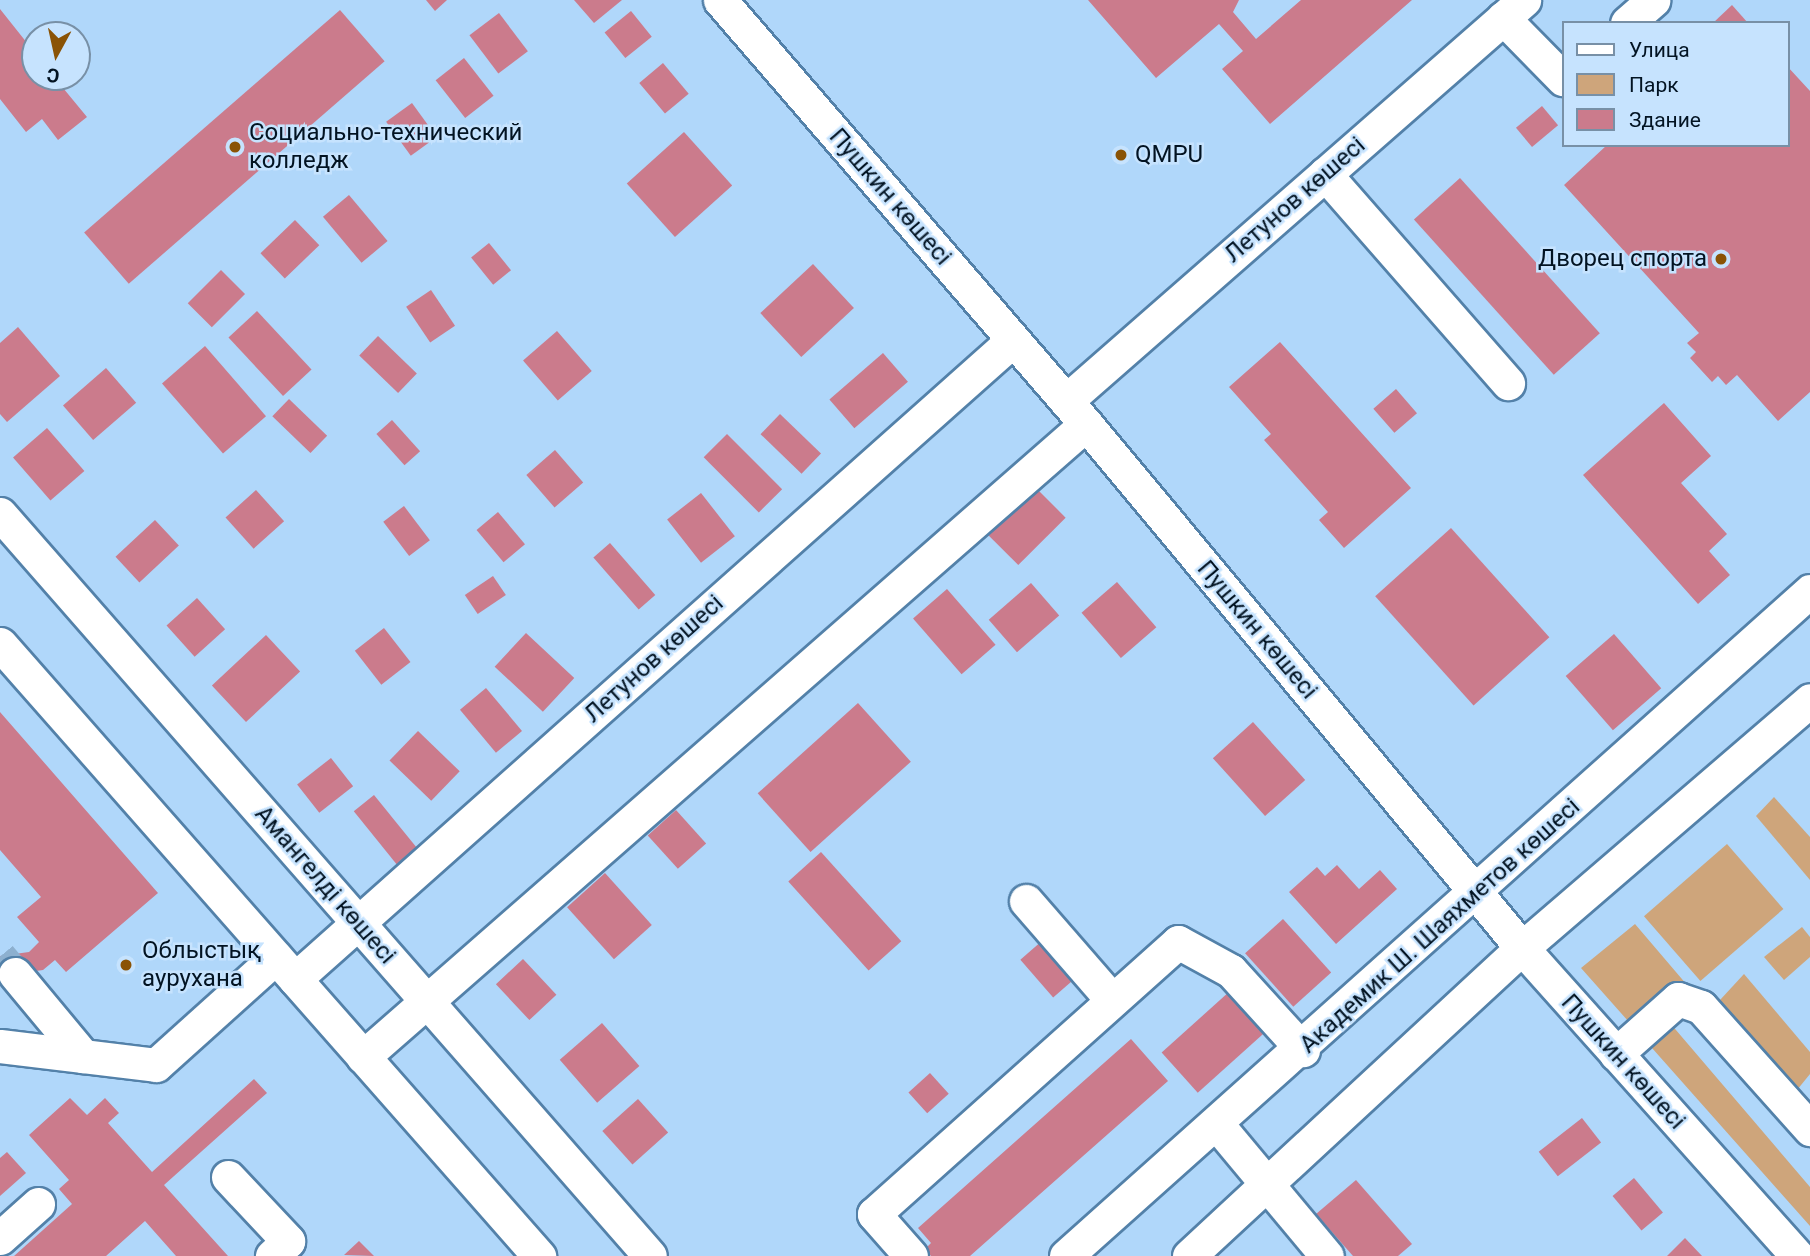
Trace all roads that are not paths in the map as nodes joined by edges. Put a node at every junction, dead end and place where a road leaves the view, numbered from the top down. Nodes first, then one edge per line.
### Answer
1 (720, 0) edge
2 (1653, 0) edge
3 (1514, 9) edge
4 (1629, 21) edge
5 (1562, 78) edge
6 (1325, 174) junction
7 (1013, 340) junction
8 (1508, 383) dead end
9 (1076, 413) junction
10 (0, 514) edge
11 (1810, 591) edge
12 (0, 644) edge
13 (1810, 700) edge
14 (1477, 895) junction
15 (1026, 901) dead end
16 (358, 923) junction
17 (1522, 948) junction
18 (5, 962) tunnel mouth
19 (285, 968) junction
20 (425, 999) junction
21 (1112, 1000) junction
22 (0, 1046) edge
23 (1303, 1050) junction
24 (1616, 1054) junction
25 (83, 1056) junction
26 (363, 1057) junction
27 (1216, 1123) junction
28 (1810, 1129) edge
29 (228, 1177) dead end
30 (1267, 1182) junction
31 (38, 1204) dead end
32 (2, 1233) edge
33 (272, 1256) edge
34 (539, 1256) edge
35 (650, 1256) edge
36 (911, 1256) edge
37 (1066, 1256) edge
38 (1189, 1256) edge
39 (1327, 1256) edge
40 (1797, 1256) edge

1 - 7 street, Пушкин көшесі
2 - 4 street
3 - 5 street
3 - 6 street, Летунов көшесі
6 - 8 street
6 - 9 street, Летунов көшесі
7 - 9 street, Пушкин көшесі
7 - 16 street, Летунов көшесі
9 - 14 street, Пушкин көшесі
9 - 20 street, Летунов көшесі
10 - 16 street, Амангелді көшесі
11 - 14 street, Академик Ш. Шаяхметов көшесі
12 - 19 street
13 - 17 street
14 - 17 street, Пушкин көшесі
14 - 23 street, Академик Ш. Шаяхметов көшесі
15 - 21 street
16 - 19 street, Летунов көшесі
16 - 20 street, Амангелді көшесі
17 - 24 street, Пушкин көшесі
17 - 30 street
18 - 25 street
19 - 25 street, Летунов көшесі
19 - 26 street
20 - 26 street, Летунов көшесі
20 - 35 street, Амангелді көшесі
21 - 23 street
21 - 36 street
22 - 25 street, Летунов көшесі
23 - 27 street, Академик Ш. Шаяхметов көшесі
24 - 28 street
24 - 40 street, Пушкин көшесі
26 - 34 street
27 - 30 street
27 - 37 street, Академик Ш. Шаяхметов көшесі
29 - 33 street
30 - 38 street
30 - 39 street
31 - 32 street

